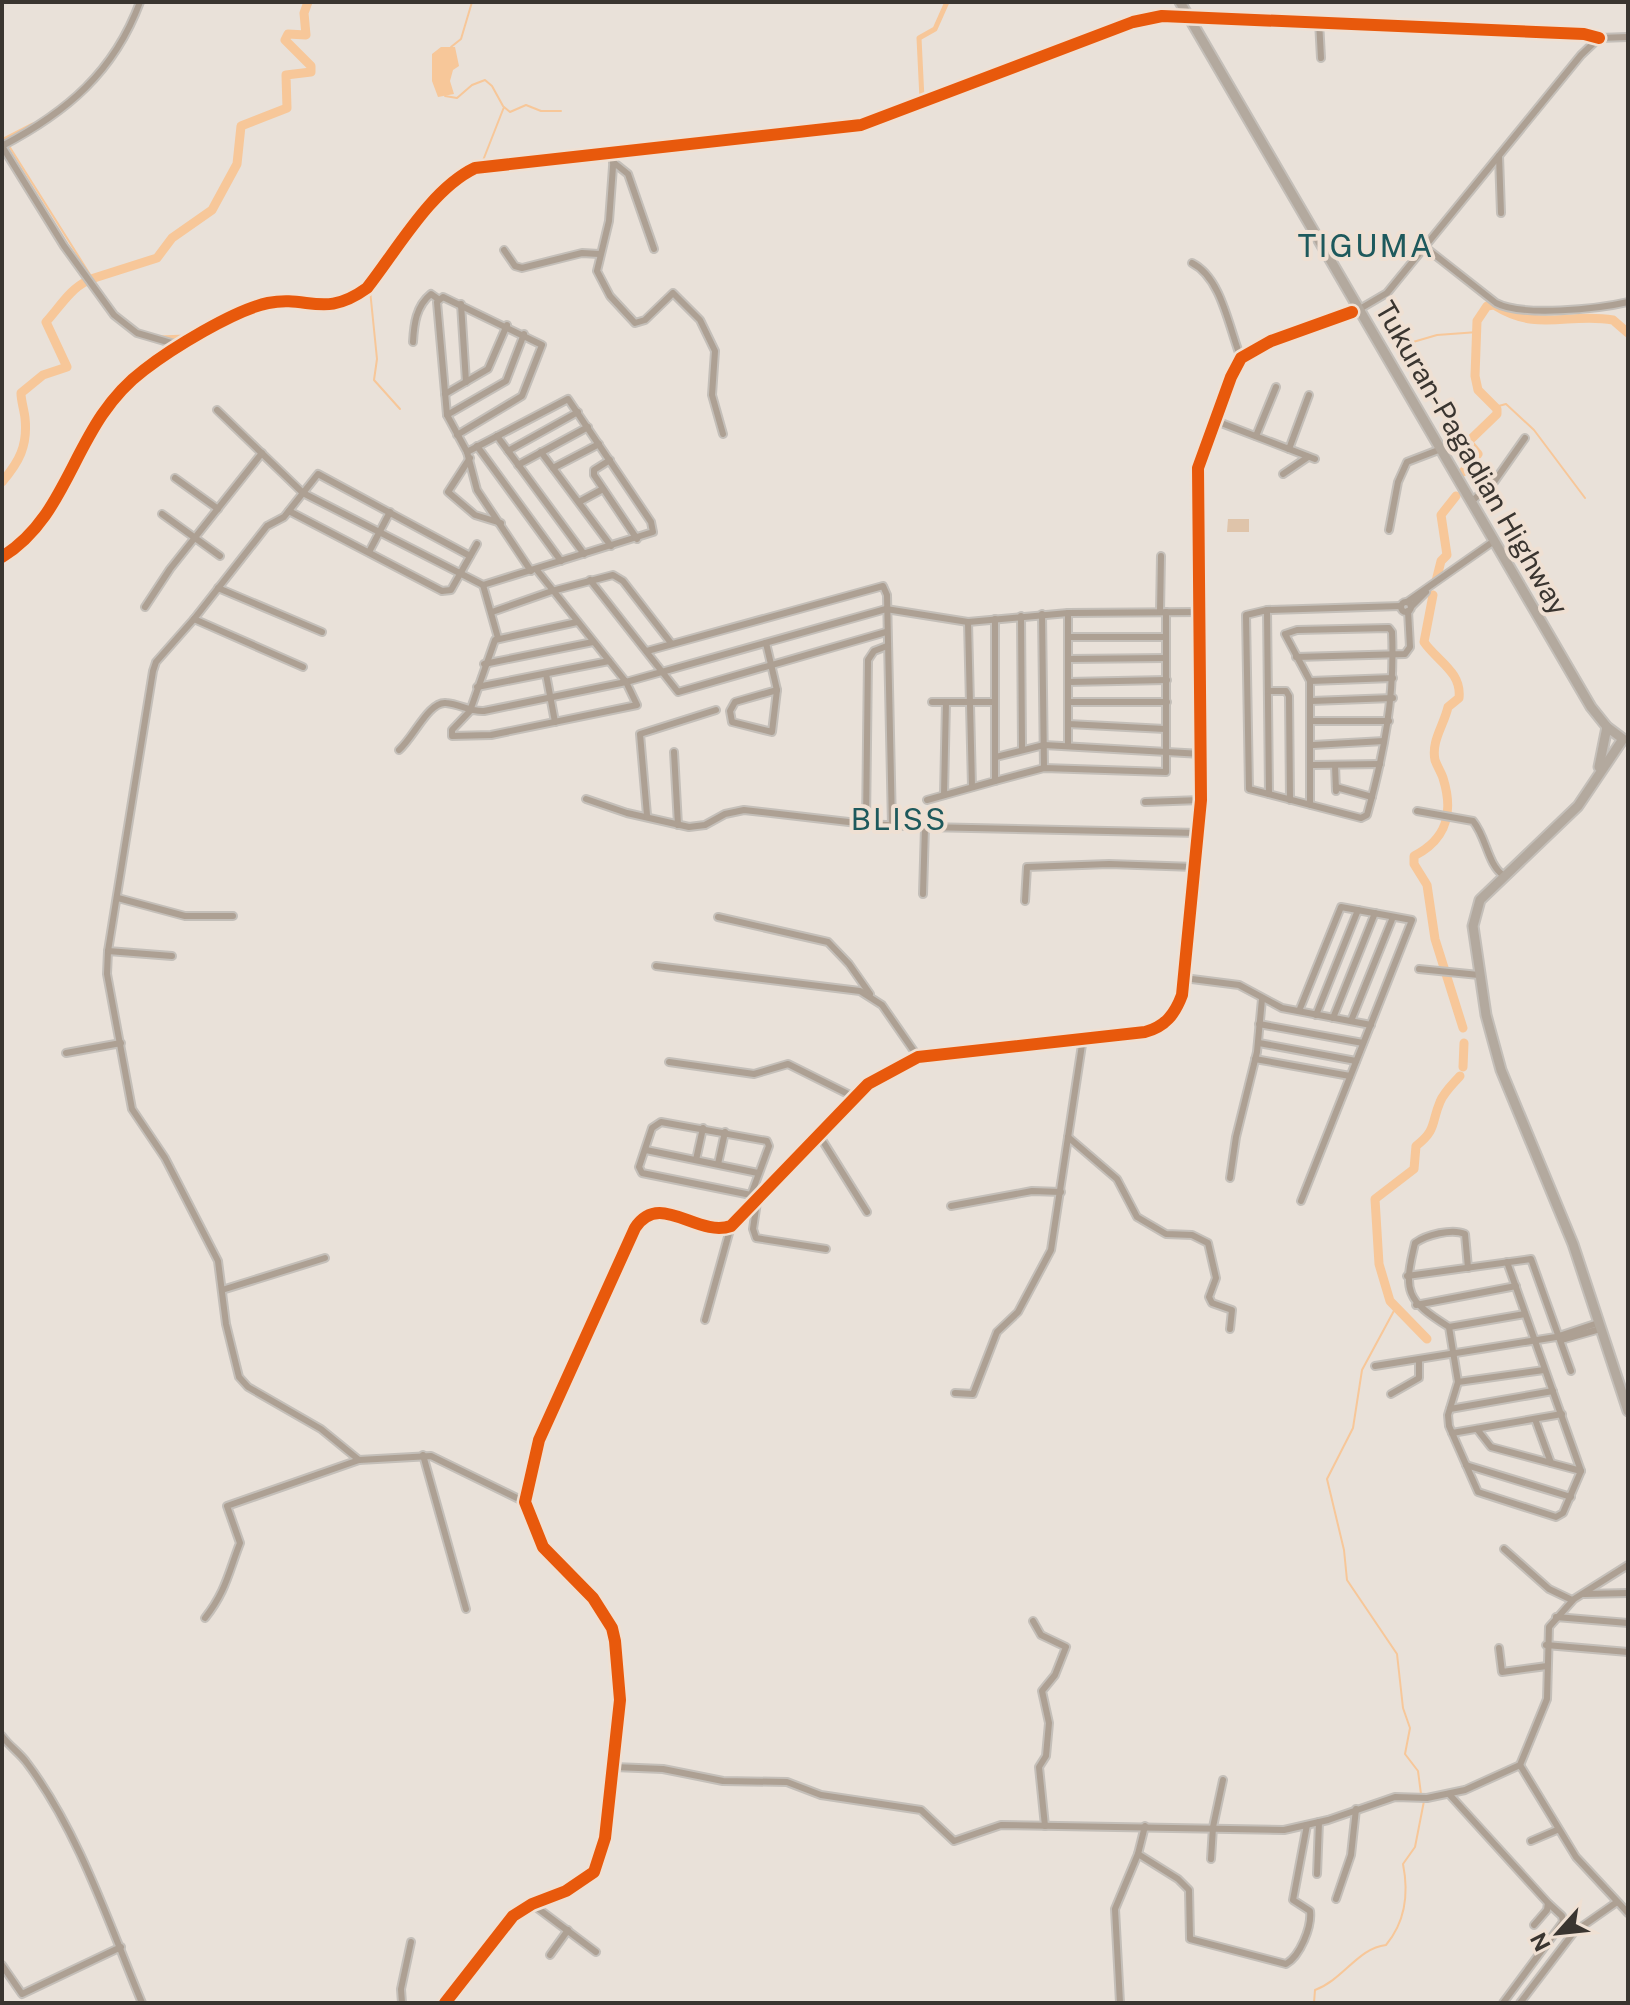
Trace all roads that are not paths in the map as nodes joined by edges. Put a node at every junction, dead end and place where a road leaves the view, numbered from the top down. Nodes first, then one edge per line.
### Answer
1 (140, 2) edge
2 (1180, 2) edge
3 (1188, 15) junction
4 (1319, 21) junction
5 (1628, 37) edge
6 (1599, 38) junction
7 (1321, 58) dead end
8 (2, 146) edge
9 (614, 153) junction
10 (1499, 156) junction
11 (613, 162) junction
12 (1501, 213) dead end
13 (1426, 248) junction
14 (654, 249) dead end
15 (504, 250) dead end
16 (599, 254) junction
17 (1192, 263) dead end
18 (438, 299) junction
19 (1628, 302) edge
20 (461, 304) junction
21 (1356, 311) junction
22 (507, 325) junction
23 (524, 334) junction
24 (413, 342) dead end
25 (178, 345) junction
26 (1241, 358) junction
27 (466, 382) junction
28 (1276, 387) dead end
29 (445, 394) junction
30 (1309, 395) dead end
31 (217, 410) dead end
32 (578, 412) junction
33 (447, 415) junction
34 (1216, 421) junction
35 (588, 427) junction
36 (723, 434) dead end
37 (457, 435) junction
38 (497, 436) junction
39 (1256, 436) junction
40 (1525, 438) dead end
41 (599, 444) junction
42 (477, 446) junction
43 (1289, 449) junction
44 (1441, 449) junction
45 (508, 451) junction
46 (541, 452) junction
47 (262, 453) junction
48 (468, 455) junction
49 (610, 460) junction
50 (518, 465) junction
51 (553, 468) junction
52 (1283, 474) dead end
53 (175, 478) dead end
54 (603, 489) junction
55 (303, 493) junction
56 (1472, 501) junction
57 (579, 502) junction
58 (218, 509) junction
59 (289, 511) junction
60 (390, 512) junction
61 (162, 514) dead end
62 (501, 523) junction
63 (1389, 530) dead end
64 (379, 532) junction
65 (195, 537) junction
66 (637, 539) junction
67 (1494, 541) junction
68 (477, 544) dead end
69 (611, 546) junction
70 (369, 552) junction
71 (584, 554) junction
72 (220, 556) dead end
73 (470, 556) junction
74 (1161, 556) dead end
75 (2, 557) edge
76 (561, 561) junction
77 (534, 570) junction
78 (461, 574) junction
79 (590, 580) junction
80 (483, 585) junction
81 (218, 588) junction
82 (552, 591) junction
83 (1407, 606) junction
84 (145, 607) dead end
85 (886, 609) junction
86 (1267, 610) junction
87 (492, 612) junction
88 (1163, 612) junction
89 (1200, 612) junction
90 (1068, 613) junction
91 (1042, 614) junction
92 (1021, 616) junction
93 (194, 619) junction
94 (995, 619) junction
95 (577, 622) junction
96 (968, 622) junction
97 (322, 632) dead end
98 (886, 632) junction
99 (1068, 637) junction
100 (1166, 637) junction
101 (498, 638) junction
102 (593, 642) junction
103 (671, 643) junction
104 (766, 643) junction
105 (887, 646) junction
106 (647, 651) junction
107 (1393, 654) junction
108 (1296, 657) junction
109 (1166, 658) junction
110 (1068, 659) junction
111 (609, 661) junction
112 (484, 664) junction
113 (772, 666) junction
114 (303, 667) dead end
115 (660, 673) junction
116 (546, 674) junction
117 (1393, 678) junction
118 (1167, 680) junction
119 (1310, 681) junction
120 (626, 682) junction
121 (1068, 682) junction
122 (477, 687) junction
123 (777, 690) junction
124 (1268, 691) junction
125 (1393, 698) junction
126 (550, 699) junction
127 (1311, 701) junction
128 (932, 702) dead end
129 (946, 702) junction
130 (970, 702) junction
131 (995, 702) junction
132 (1068, 702) junction
133 (1167, 702) junction
134 (888, 708) junction
135 (869, 709) junction
136 (716, 710) dead end
137 (470, 711) junction
138 (1311, 721) junction
139 (1389, 721) junction
140 (555, 722) junction
141 (1068, 724) junction
142 (1607, 727) junction
143 (1165, 729) junction
144 (1384, 741) junction
145 (1044, 745) junction
146 (1313, 745) junction
147 (1068, 746) junction
148 (1022, 748) junction
149 (399, 750) dead end
150 (674, 752) dead end
151 (1168, 752) junction
152 (1202, 754) junction
153 (996, 757) junction
154 (1380, 764) junction
155 (1313, 765) junction
156 (1335, 765) junction
157 (1044, 768) junction
158 (1598, 774) junction
159 (995, 781) junction
160 (972, 787) junction
161 (1269, 794) junction
162 (944, 795) junction
163 (1372, 797) junction
164 (586, 799) dead end
165 (927, 800) dead end
166 (1201, 800) junction
167 (1290, 800) junction
168 (1145, 802) dead end
169 (1310, 805) junction
170 (1417, 811) dead end
171 (647, 815) junction
172 (866, 824) junction
173 (678, 825) junction
174 (892, 826) junction
175 (925, 827) junction
176 (1199, 833) junction
177 (1195, 867) junction
178 (1504, 876) junction
179 (923, 894) dead end
180 (118, 898) junction
181 (1025, 901) dead end
182 (1358, 910) junction
183 (1375, 913) junction
184 (233, 916) dead end
185 (718, 917) dead end
186 (1393, 917) junction
187 (108, 951) junction
188 (172, 956) dead end
189 (656, 966) dead end
190 (1419, 969) dead end
191 (1479, 975) junction
192 (1184, 978) junction
193 (870, 994) junction
194 (1262, 999) junction
195 (1299, 1011) junction
196 (1316, 1015) junction
197 (1333, 1018) junction
198 (1351, 1021) junction
199 (1259, 1024) junction
200 (1371, 1025) junction
201 (1083, 1038) junction
202 (121, 1043) junction
203 (1259, 1043) junction
204 (1363, 1043) junction
205 (66, 1053) dead end
206 (918, 1057) junction
207 (1255, 1059) junction
208 (1356, 1061) junction
209 (669, 1062) dead end
210 (1350, 1076) junction
211 (854, 1097) junction
212 (703, 1128) junction
213 (725, 1132) junction
214 (819, 1135) junction
215 (1068, 1137) junction
216 (646, 1150) junction
217 (696, 1160) junction
218 (718, 1164) junction
219 (758, 1173) junction
220 (1230, 1178) dead end
221 (752, 1192) junction
222 (1061, 1192) junction
223 (760, 1198) junction
224 (1301, 1201) dead end
225 (951, 1206) dead end
226 (867, 1212) dead end
227 (731, 1226) junction
228 (826, 1249) dead end
229 (325, 1258) dead end
230 (1507, 1262) junction
231 (1468, 1268) junction
232 (1407, 1276) junction
233 (1516, 1286) junction
234 (222, 1290) junction
235 (1416, 1305) junction
236 (1525, 1314) junction
237 (705, 1320) dead end
238 (1599, 1326) junction
239 (1449, 1327) junction
240 (1230, 1329) dead end
241 (1560, 1337) junction
242 (1534, 1341) junction
243 (1454, 1354) junction
244 (1419, 1360) junction
245 (1375, 1366) dead end
246 (1544, 1370) junction
247 (1571, 1371) dead end
248 (1458, 1382) junction
249 (1553, 1391) junction
250 (955, 1393) dead end
251 (1391, 1394) dead end
252 (1625, 1394) edge
253 (1450, 1409) junction
254 (1628, 1411) edge
255 (1562, 1414) junction
256 (1535, 1419) junction
257 (1477, 1429) junction
258 (1452, 1433) junction
259 (423, 1455) junction
260 (359, 1460) junction
261 (1551, 1463) junction
262 (1466, 1465) junction
263 (1581, 1471) junction
264 (1571, 1497) junction
265 (525, 1502) junction
266 (1504, 1549) dead end
267 (1628, 1565) edge
268 (1628, 1593) edge
269 (1581, 1594) junction
270 (1572, 1600) junction
271 (466, 1609) dead end
272 (1555, 1616) junction
273 (205, 1618) dead end
274 (1033, 1621) dead end
275 (1628, 1623) edge
276 (1546, 1645) junction
277 (1499, 1648) dead end
278 (1628, 1652) edge
279 (1547, 1666) junction
280 (2, 1736) edge
281 (1520, 1765) junction
282 (614, 1767) junction
283 (1223, 1780) dead end
284 (1449, 1794) junction
285 (1356, 1809) junction
286 (1319, 1822) junction
287 (1307, 1825) junction
288 (1045, 1826) junction
289 (1145, 1826) junction
290 (1213, 1827) junction
291 (1557, 1830) junction
292 (1531, 1841) dead end
293 (1138, 1854) junction
294 (1211, 1859) dead end
295 (1317, 1874) dead end
296 (1336, 1899) dead end
297 (1617, 1902) junction
298 (1548, 1903) junction
299 (532, 1904) junction
300 (1628, 1913) edge
301 (1534, 1925) dead end
302 (568, 1930) junction
303 (411, 1942) dead end
304 (121, 1947) junction
305 (596, 1952) dead end
306 (550, 1955) dead end
307 (2, 1965) edge
308 (142, 2003) edge
309 (402, 2003) edge
310 (445, 2003) edge
311 (1120, 2003) edge
312 (1503, 2003) edge
313 (1520, 2003) edge

1 - 8 street
2 - 3 highway, Tukuran-Pagadian Highway
3 - 4 street
3 - 9 street
3 - 21 highway, Tukuran-Pagadian Highway
4 - 6 street
4 - 7 street
5 - 6 street
6 - 10 street
8 - 25 street
9 - 11 street
9 - 25 street
10 - 12 street
10 - 13 street
11 - 14 street
11 - 16 street
13 - 19 street
13 - 21 street
15 - 16 street
16 - 36 street
17 - 26 street
18 - 20 street
18 - 24 street
18 - 29 street
20 - 22 street
20 - 27 street
21 - 26 street
21 - 44 highway, Tukuran-Pagadian Highway
22 - 23 street
22 - 27 street
23 - 33 street
23 - 37 street
25 - 75 street
26 - 34 street
27 - 29 street
28 - 39 street
29 - 33 street
30 - 43 street
31 - 47 street
32 - 35 street
32 - 38 street
32 - 45 street
33 - 37 street
34 - 39 street
34 - 89 street
35 - 41 street
35 - 46 street
37 - 48 street
38 - 42 street
38 - 45 street
39 - 43 street
40 - 56 street
41 - 49 street
41 - 51 street
42 - 48 street
42 - 76 street
43 - 52 street
44 - 56 highway, Tukuran-Pagadian Highway
44 - 63 street
45 - 50 street
46 - 50 street
46 - 51 street
47 - 55 street
47 - 58 street
48 - 62 street
48 - 62 street
49 - 54 street
49 - 66 street
50 - 71 street
51 - 57 street
53 - 58 street
54 - 57 street
54 - 66 street
55 - 59 street
55 - 60 street
55 - 64 street
56 - 67 highway, Tukuran-Pagadian Highway
57 - 69 street
58 - 65 street
59 - 70 street
59 - 81 street
60 - 64 street
60 - 73 street
61 - 65 street
62 - 77 street
64 - 70 street
64 - 78 street
65 - 72 street
65 - 84 street
66 - 69 street
67 - 83 street
67 - 142 highway, Tukuran-Pagadian Highway
68 - 73 street
69 - 71 street
70 - 78 street
71 - 76 street
73 - 78 street
74 - 88 street
76 - 77 street
77 - 80 street
77 - 82 street
78 - 80 street
79 - 82 street
79 - 103 street
79 - 106 street
80 - 87 street
81 - 93 street
81 - 97 street
82 - 87 street
82 - 95 street
83 - 86 street
83 - 107 street
85 - 96 street
85 - 98 street
85 - 103 street
85 - 104 street
86 - 124 street
86 - 161 street
87 - 101 street
88 - 89 street
88 - 90 street
88 - 100 street
89 - 152 street
90 - 91 street
90 - 99 street
91 - 92 street
91 - 145 street
92 - 94 street
92 - 148 street
93 - 114 street
93 - 180 street
94 - 96 street
94 - 131 street
95 - 101 street
95 - 102 street
96 - 130 street
98 - 105 street
98 - 113 street
99 - 100 street
99 - 110 street
100 - 109 street
101 - 112 street
102 - 111 street
102 - 112 street
103 - 106 street
104 - 113 street
104 - 115 street
105 - 134 street
105 - 135 street
106 - 115 street
107 - 108 street
107 - 108 street
107 - 117 street
108 - 119 street
109 - 110 street
109 - 118 street
110 - 121 street
111 - 116 street
111 - 120 street
112 - 122 street
113 - 115 street
113 - 123 street
115 - 120 street
116 - 122 street
116 - 126 street
117 - 119 street
117 - 125 street
118 - 121 street
118 - 133 street
119 - 127 street
120 - 126 street
120 - 140 street
121 - 132 street
122 - 137 street
123 - 123 street
124 - 161 street
124 - 167 street
125 - 127 street
125 - 139 street
126 - 137 street
126 - 140 street
127 - 138 street
128 - 129 street
129 - 130 street
129 - 162 street
130 - 131 street
130 - 160 street
131 - 153 street
132 - 133 street
132 - 141 street
133 - 143 street
134 - 135 street
134 - 174 street
135 - 172 street
136 - 171 street
137 - 140 street
137 - 149 street
138 - 139 street
138 - 146 street
139 - 144 street
141 - 143 street
141 - 147 street
142 - 158 highway
142 - 158 highway, Tukuran-Pagadian Highway
143 - 151 street
144 - 146 street
144 - 154 street
145 - 147 street
145 - 148 street
145 - 157 street
146 - 155 street
147 - 151 street
148 - 153 street
150 - 173 street
151 - 152 street
151 - 157 street
152 - 166 street
153 - 159 street
154 - 156 street
154 - 163 street
155 - 156 street
155 - 169 street
156 - 163 street
157 - 159 street
158 - 178 highway
159 - 160 street
160 - 162 street
161 - 167 street
162 - 165 street
163 - 169 street
164 - 171 street
166 - 168 street
166 - 176 street
167 - 169 street
170 - 178 street
171 - 173 street
172 - 173 street
172 - 174 street
174 - 175 street
175 - 176 street
175 - 179 street
176 - 177 street
177 - 181 street
177 - 192 street
178 - 191 highway
180 - 184 street
180 - 187 street
182 - 183 street
182 - 195 street
182 - 196 street
183 - 186 street
183 - 197 street
185 - 193 street
186 - 198 street
186 - 200 street
187 - 188 street
187 - 202 street
189 - 193 street
190 - 191 street
191 - 238 highway
192 - 194 street
192 - 201 street
193 - 206 street
194 - 195 street
194 - 199 street
195 - 196 street
196 - 197 street
197 - 198 street
198 - 200 street
199 - 203 street
199 - 204 street
200 - 204 street
201 - 206 street
201 - 215 street
202 - 205 street
202 - 234 street
203 - 207 street
203 - 208 street
204 - 208 street
206 - 211 street
207 - 210 street
207 - 220 street
208 - 210 street
209 - 211 street
210 - 224 street
211 - 214 street
212 - 213 street
212 - 216 street
212 - 217 street
213 - 218 street
213 - 219 street
214 - 223 street
214 - 226 street
215 - 222 street
215 - 240 street
216 - 217 street
216 - 221 street
217 - 218 street
218 - 219 street
219 - 221 street
221 - 223 street
222 - 225 street
222 - 250 street
223 - 227 street
223 - 228 street
227 - 237 street
227 - 265 street
229 - 234 street
230 - 231 street
230 - 233 street
230 - 241 street
231 - 232 street
231 - 232 street
232 - 235 street
233 - 235 street
233 - 236 street
234 - 260 street
235 - 239 street
236 - 239 street
236 - 242 street
238 - 241 street
238 - 252 highway
239 - 243 street
241 - 242 street
241 - 247 street
242 - 243 street
242 - 246 street
243 - 244 street
243 - 248 street
244 - 245 street
244 - 251 street
246 - 248 street
246 - 249 street
248 - 253 street
249 - 253 street
249 - 255 street
252 - 254 highway
253 - 258 street
255 - 256 street
255 - 263 street
256 - 257 street
256 - 261 street
257 - 258 street
257 - 261 street
258 - 262 street
259 - 260 street
259 - 265 street
259 - 271 street
260 - 273 street
261 - 263 street
262 - 264 street
262 - 264 street
263 - 264 street
265 - 282 street
266 - 270 street
267 - 269 street
268 - 269 street
269 - 270 street
270 - 272 street
272 - 275 street
272 - 276 street
274 - 288 street
276 - 278 street
276 - 279 street
277 - 279 street
279 - 281 street
280 - 304 street
281 - 284 street
281 - 291 street
282 - 288 street
282 - 299 street
283 - 290 street
284 - 285 street
284 - 298 street
285 - 286 street
285 - 296 street
286 - 287 street
286 - 295 street
287 - 290 street
287 - 293 street
288 - 289 street
289 - 290 street
289 - 293 street
290 - 294 street
291 - 292 street
291 - 297 street
293 - 311 street
297 - 300 street
297 - 313 street
298 - 301 street
298 - 312 street
299 - 302 street
299 - 310 street
302 - 305 street
302 - 306 street
303 - 309 street
304 - 307 street
304 - 308 street

